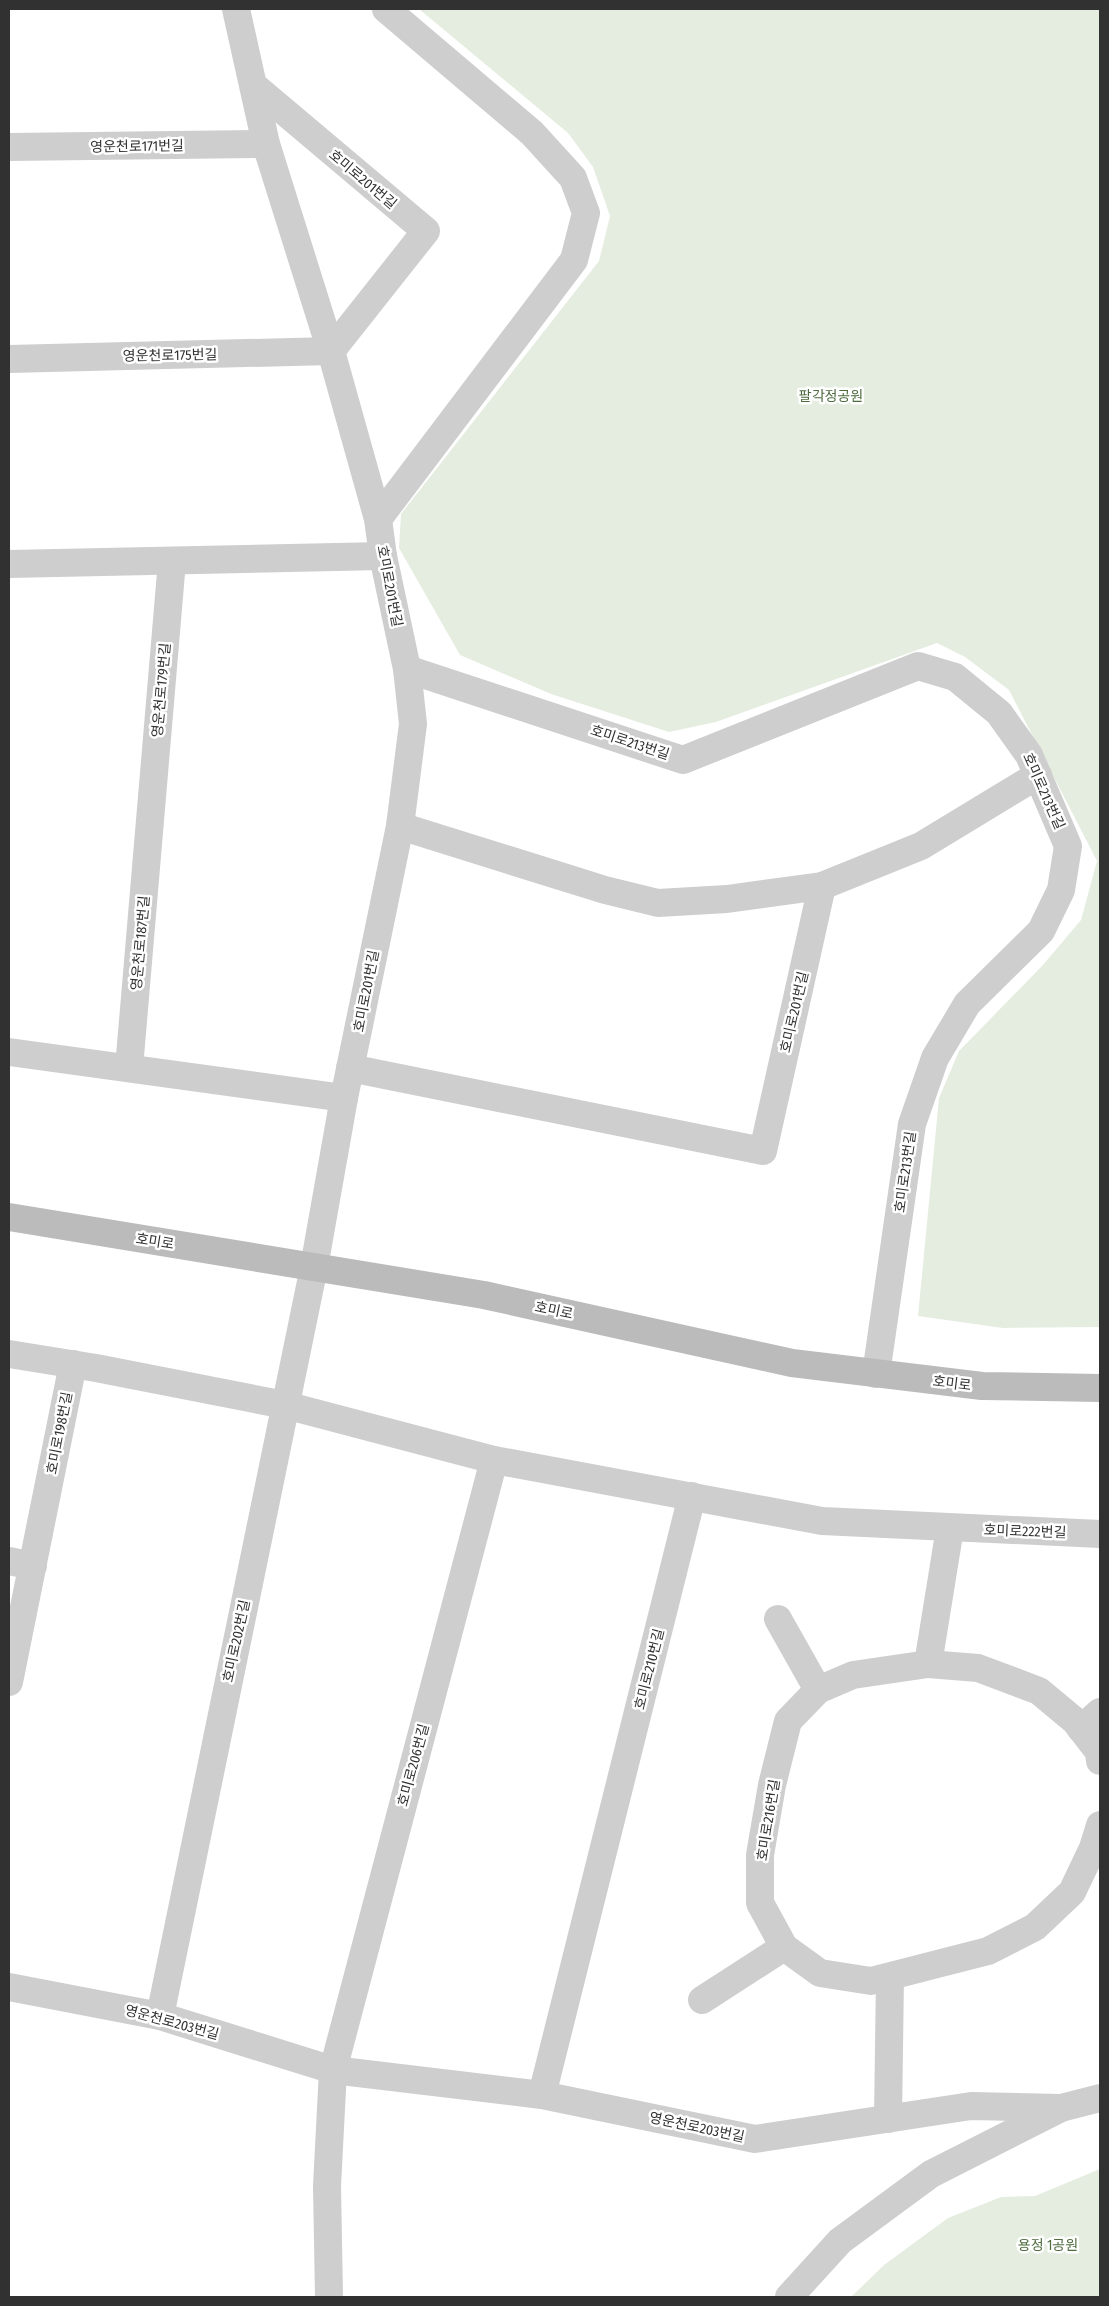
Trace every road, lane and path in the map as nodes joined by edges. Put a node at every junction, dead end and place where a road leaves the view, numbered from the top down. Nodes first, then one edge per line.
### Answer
1 (236, 9) edge
2 (386, 9) edge
3 (254, 86) junction
4 (266, 144) junction
5 (9, 147) edge
6 (331, 351) junction
7 (9, 359) edge
8 (378, 519) junction
9 (383, 556) junction
10 (172, 561) junction
11 (9, 564) edge
12 (407, 669) junction
13 (1038, 775) junction
14 (150, 818) joint
15 (400, 826) junction
16 (822, 886) junction
17 (9, 1052) edge
18 (129, 1068) junction
19 (350, 1068) junction
20 (344, 1098) junction
21 (9, 1217) edge
22 (314, 1267) junction
23 (9, 1354) edge
24 (73, 1364) junction
25 (876, 1374) junction
26 (1100, 1388) edge
27 (285, 1405) junction
28 (494, 1460) junction
29 (692, 1496) junction
30 (950, 1528) junction
31 (1100, 1534) edge
32 (21, 1564) edge
33 (778, 1620) dead end
34 (928, 1664) junction
35 (9, 1682) edge
36 (818, 1690) junction
37 (1091, 1720) edge
38 (1100, 1761) edge
39 (1100, 1825) edge
40 (784, 1947) junction
41 (890, 1978) junction
42 (9, 1987) edge
43 (702, 2000) dead end
44 (160, 2016) junction
45 (333, 2070) junction
46 (542, 2095) junction
47 (1100, 2098) edge
48 (1061, 2108) junction
49 (888, 2119) junction
50 (329, 2297) edge
51 (789, 2297) edge

1 - 3 street, 호미로201번길
2 - 8 street
3 - 4 street, 호미로201번길
3 - 6 street, 호미로201번길
4 - 5 street, 영운천로171번길
4 - 6 street, 호미로201번길
6 - 7 street, 영운천로175번길
6 - 8 street, 호미로201번길
8 - 9 street, 호미로201번길
9 - 10 street
9 - 12 street, 호미로201번길
10 - 11 street
10 - 14 street, 영운천로179번길
12 - 13 street, 호미로213번길
12 - 15 street, 호미로201번길
13 - 16 street
13 - 25 street, 호미로213번길
14 - 18 street, 영운천로187번길
15 - 16 street
15 - 19 street, 호미로201번길
16 - 19 street, 호미로201번길
17 - 18 street
18 - 20 street
19 - 20 street, 호미로201번길
20 - 22 street, 호미로201번길
21 - 22 street, 호미로
22 - 25 street, 호미로
22 - 27 street, 호미로202번길
23 - 24 street
24 - 27 street
24 - 32 street, 호미로198번길
25 - 26 street, 호미로
27 - 28 street
27 - 44 street, 호미로202번길
28 - 29 street
28 - 45 street, 호미로206번길
29 - 30 street
29 - 46 street, 호미로210번길
30 - 31 street, 호미로222번길
30 - 34 street
32 - 35 street, 호미로198번길
33 - 36 street
34 - 36 street, 호미로216번길
34 - 37 street, 호미로216번길
36 - 40 street, 호미로216번길
37 - 38 street, 호미로216번길
39 - 41 street, 호미로216번길
40 - 41 street, 호미로216번길
40 - 43 street
41 - 49 street
42 - 44 street, 영운천로203번길
44 - 45 street, 영운천로203번길
45 - 46 street, 영운천로203번길
45 - 50 street
46 - 49 street, 영운천로203번길
47 - 48 street
48 - 49 street, 영운천로203번길
48 - 51 street

